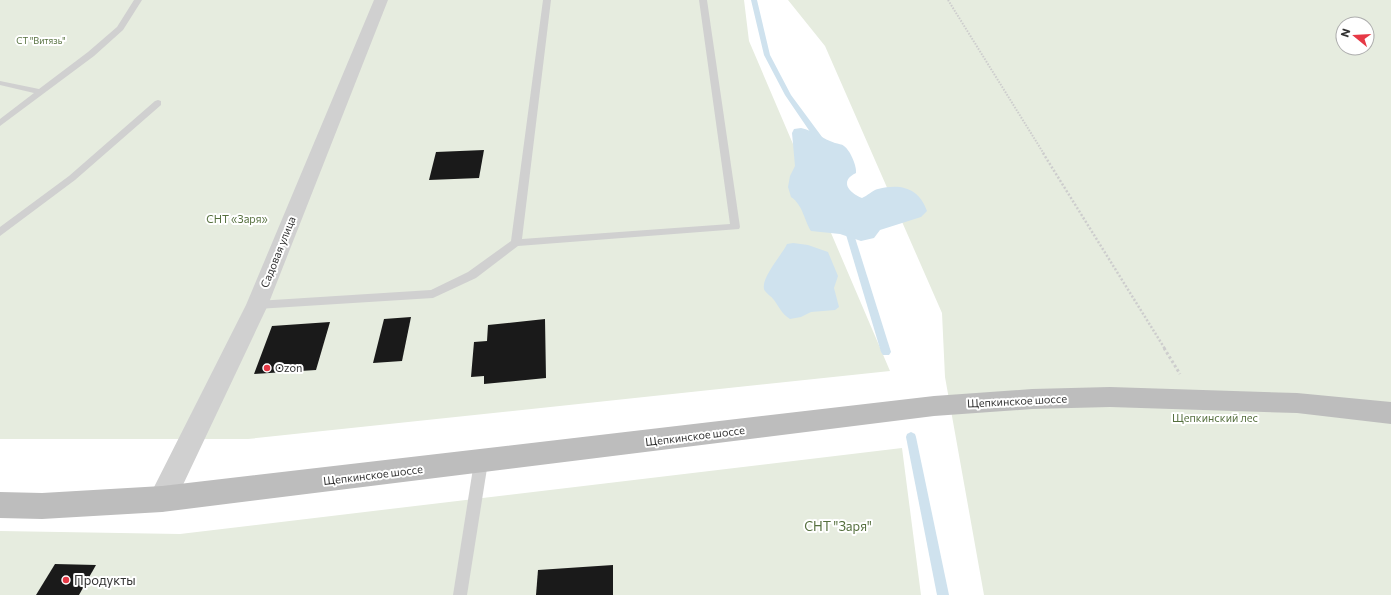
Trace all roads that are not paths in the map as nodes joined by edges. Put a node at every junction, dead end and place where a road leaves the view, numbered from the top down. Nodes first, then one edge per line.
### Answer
1 (138, 0) edge
2 (381, 0) edge
3 (547, 0) edge
4 (703, 0) edge
5 (0, 83) edge
6 (41, 92) junction
7 (158, 103) dead end
8 (0, 122) edge
9 (0, 232) edge
10 (516, 243) junction
11 (257, 305) junction
12 (1391, 413) edge
13 (480, 462) junction
14 (162, 499) junction
15 (0, 505) edge
16 (460, 595) edge

1 - 6 lane
2 - 11 street, Садовая улица
3 - 10 lane
4 - 10 lane
5 - 6 lane
6 - 8 lane
7 - 9 lane
10 - 11 lane
11 - 14 street, Садовая улица
12 - 13 main road, Щепкинское шоссе
13 - 14 main road, Щепкинское шоссе
13 - 16 lane
14 - 15 main road, Щепкинское шоссе

